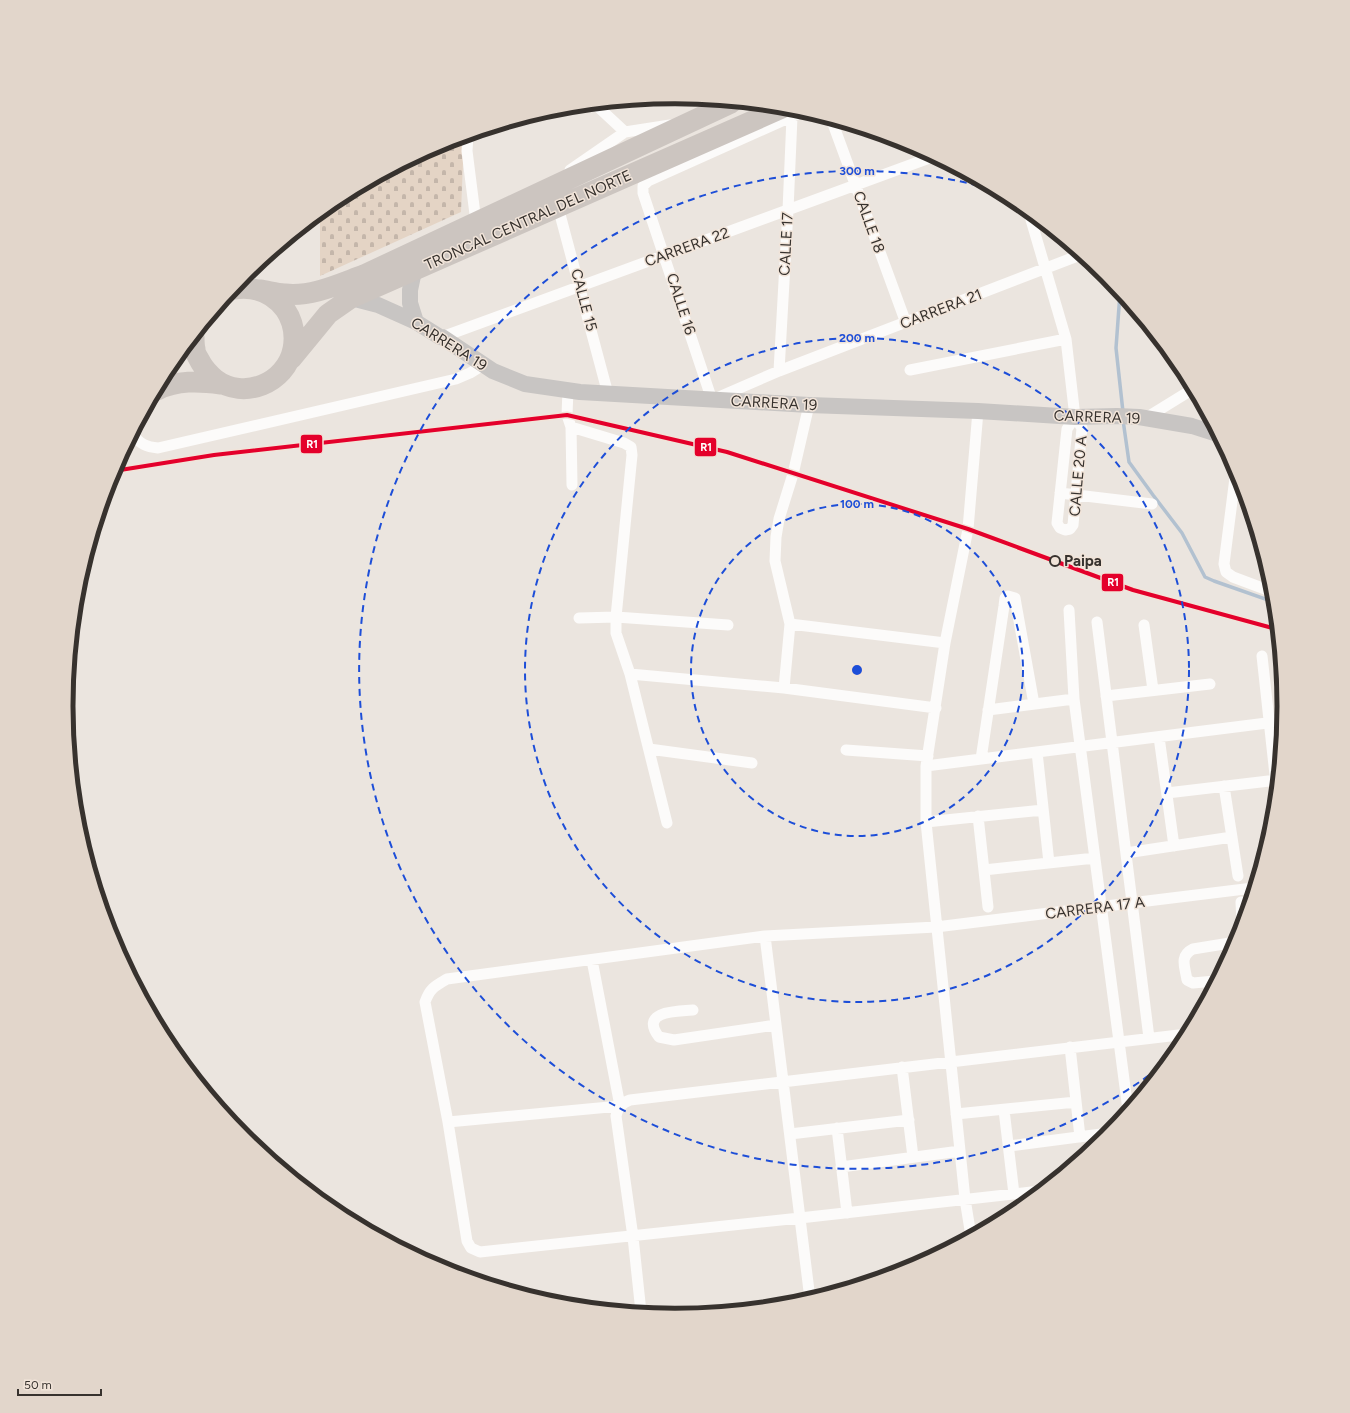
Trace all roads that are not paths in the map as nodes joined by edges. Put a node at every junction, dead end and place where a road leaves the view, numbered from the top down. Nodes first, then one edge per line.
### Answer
1 (723, 107) edge
2 (601, 110) edge
3 (785, 115) edge
4 (786, 115) edge
5 (792, 116) edge
6 (683, 125) junction
7 (834, 126) edge
8 (625, 132) junction
9 (468, 141) edge
10 (925, 160) edge
11 (856, 185) junction
12 (547, 189) junction
13 (558, 207) junction
14 (788, 210) junction
15 (476, 222) junction
16 (1033, 223) edge
17 (665, 255) junction
18 (1075, 257) edge
19 (1046, 269) junction
20 (414, 271) junction
21 (580, 286) junction
22 (243, 287) edge
23 (260, 290) junction
24 (351, 298) junction
25 (416, 322) junction
26 (906, 322) junction
27 (442, 337) junction
28 (1066, 339) junction
29 (194, 343) edge
30 (291, 359) junction
31 (483, 365) junction
32 (910, 370) dead end
33 (779, 371) junction
34 (221, 384) junction
35 (166, 386) edge
36 (568, 390) junction
37 (1188, 393) edge
38 (608, 394) junction
39 (712, 400) junction
40 (809, 405) junction
41 (978, 411) junction
42 (1076, 417) junction
43 (1142, 417) junction
44 (571, 427) junction
45 (1210, 432) edge
46 (136, 439) edge
47 (1234, 484) edge
48 (572, 485) dead end
49 (1060, 493) junction
50 (1077, 495) junction
51 (1152, 504) dead end
52 (1265, 589) edge
53 (1069, 610) dead end
54 (616, 617) junction
55 (579, 618) dead end
56 (1097, 622) dead end
57 (790, 624) junction
58 (1144, 624) dead end
59 (728, 625) dead end
60 (945, 643) junction
61 (1262, 656) dead end
62 (630, 674) junction
63 (1210, 684) dead end
64 (784, 688) junction
65 (1153, 690) junction
66 (1106, 696) junction
67 (1074, 699) junction
68 (1034, 704) junction
69 (936, 708) junction
70 (988, 710) junction
71 (1277, 722) edge
72 (1270, 723) junction
73 (1159, 737) junction
74 (1112, 742) junction
75 (1081, 746) junction
76 (649, 750) junction
77 (846, 750) dead end
78 (1037, 752) junction
79 (981, 759) junction
80 (927, 761) junction
81 (752, 763) dead end
82 (1274, 764) edge
83 (1272, 781) edge
84 (1224, 786) junction
85 (1167, 793) junction
86 (1043, 810) junction
87 (978, 816) junction
88 (926, 822) junction
89 (667, 823) dead end
90 (1232, 837) junction
91 (1174, 846) junction
92 (1126, 853) junction
93 (1095, 858) junction
94 (1049, 863) junction
95 (984, 870) junction
96 (1238, 876) dead end
97 (1248, 889) edge
98 (1241, 902) dead end
99 (1132, 903) junction
100 (988, 907) dead end
101 (1101, 907) junction
102 (1241, 910) edge
103 (936, 927) junction
104 (765, 936) junction
105 (1228, 943) edge
106 (592, 960) junction
107 (1210, 982) edge
108 (693, 1010) dead end
109 (776, 1025) junction
110 (1180, 1035) edge
111 (1149, 1038) junction
112 (1119, 1041) junction
113 (1070, 1047) junction
114 (951, 1061) junction
115 (902, 1067) junction
116 (783, 1082) junction
117 (1076, 1102) junction
118 (1127, 1104) edge
119 (620, 1106) junction
120 (1004, 1110) junction
121 (956, 1114) junction
122 (908, 1120) junction
123 (448, 1122) junction
124 (837, 1128) junction
125 (790, 1134) junction
126 (1098, 1134) edge
127 (1080, 1137) junction
128 (1009, 1146) junction
129 (960, 1151) junction
130 (913, 1157) junction
131 (841, 1167) junction
132 (1030, 1192) edge
133 (1014, 1194) junction
134 (965, 1199) junction
135 (846, 1213) junction
136 (800, 1218) junction
137 (969, 1231) edge
138 (633, 1237) junction
139 (809, 1293) edge
140 (640, 1307) edge

1 - 6 highway, TRONCAL CENTRAL DEL NORTE
2 - 8 street
3 - 13 highway, TRONCAL CENTRAL DEL NORTE
4 - 17 street, CALLE 16
5 - 14 street, CALLE 17
6 - 8 street
6 - 12 highway, TRONCAL CENTRAL DEL NORTE
7 - 11 street, CALLE 18
8 - 12 street
9 - 15 street
10 - 11 street, CARRERA 22
11 - 14 street, CARRERA 22
11 - 26 street, CALLE 18
12 - 15 highway, TRONCAL CENTRAL DEL NORTE
13 - 20 highway, TRONCAL CENTRAL DEL NORTE
13 - 21 street, CALLE 15
14 - 17 street, CARRERA 22
14 - 33 street, CALLE 17
15 - 23 highway, TRONCAL CENTRAL DEL NORTE
16 - 19 street, CALLE 20 A
17 - 21 street, CARRERA 22
17 - 39 street, CALLE 16
18 - 19 street, CARRERA 21
19 - 26 street, CARRERA 21
19 - 28 street, CALLE 20 A
20 - 24 highway, TRONCAL CENTRAL DEL NORTE
20 - 25 street
21 - 27 street, CARRERA 22
21 - 38 street, CALLE 15
22 - 23 highway, TRONCAL CENTRAL DEL NORTE
23 - 30 highway
24 - 25 street, CARRERA 19
24 - 30 highway, TRONCAL CENTRAL DEL NORTE
25 - 27 street, CARRERA 19
26 - 33 street, CARRERA 21
27 - 31 street, CARRERA 19
28 - 32 street
28 - 42 street, CALLE 20 A
29 - 34 highway
30 - 34 highway, TRONCAL CENTRAL DEL NORTE
31 - 36 street, CARRERA 19
31 - 46 street
33 - 39 street, CARRERA 21
34 - 35 highway, TRONCAL CENTRAL DEL NORTE
36 - 38 street, CARRERA 19
36 - 44 street
37 - 43 street
38 - 39 street, CARRERA 19
39 - 40 street, CARRERA 19
40 - 41 street, CARRERA 19
40 - 57 street
41 - 42 street, CARRERA 19
41 - 60 street
42 - 43 street, CARRERA 19
42 - 49 street, CALLE 20 A
42 - 50 street, CALLE 20 A
43 - 45 street, CARRERA 19
44 - 48 street
44 - 54 street
47 - 52 street
49 - 50 street
49 - 50 street, CALLE 20 A
50 - 51 street
53 - 67 street
54 - 55 street
54 - 59 street
54 - 62 street
56 - 66 street
57 - 60 street
57 - 64 street
58 - 65 street
60 - 69 street
61 - 72 street
62 - 64 street
62 - 76 street
63 - 65 street
64 - 69 street
65 - 66 street
66 - 74 street
67 - 68 street
67 - 75 street
68 - 70 street
68 - 70 street
69 - 80 street
70 - 79 street
71 - 72 street
72 - 73 street
72 - 82 street
73 - 74 street
73 - 85 street
74 - 75 street
74 - 92 street
75 - 78 street
75 - 93 street
76 - 81 street
76 - 89 street
77 - 80 street
78 - 79 street
78 - 86 street
79 - 80 street
80 - 88 street
83 - 84 street
84 - 85 street
84 - 90 street
85 - 91 street
86 - 87 street
86 - 94 street
87 - 88 street
87 - 95 street
88 - 103 street
90 - 91 street
90 - 96 street
91 - 92 street
92 - 99 street
93 - 94 street
93 - 101 street
94 - 95 street
95 - 100 street
97 - 99 street, CARRERA 17 A
98 - 102 street
99 - 101 street, CARRERA 17 A
99 - 111 street
101 - 103 street, CARRERA 17 A
101 - 112 street
103 - 104 street, CARRERA 17 A
103 - 114 street
104 - 106 street, CARRERA 17 A
104 - 109 street
105 - 107 street
106 - 119 street
106 - 123 street, CARRERA 17 A
108 - 109 street
109 - 116 street
110 - 111 street
111 - 112 street
112 - 113 street
112 - 118 street
113 - 114 street
113 - 117 street
114 - 115 street
114 - 121 street
115 - 116 street
115 - 122 street
116 - 119 street
116 - 125 street
117 - 120 street
117 - 127 street
119 - 123 street
119 - 138 street
120 - 121 street
120 - 128 street
121 - 129 street
122 - 124 street
122 - 130 street
123 - 138 street, CARRERA 17 A
124 - 125 street
124 - 131 street
125 - 136 street
126 - 127 street
127 - 128 street
128 - 133 street
129 - 130 street
129 - 134 street
130 - 131 street
131 - 135 street
132 - 133 street
133 - 134 street
134 - 135 street
134 - 137 street
135 - 136 street
136 - 138 street
136 - 139 street
138 - 140 street

